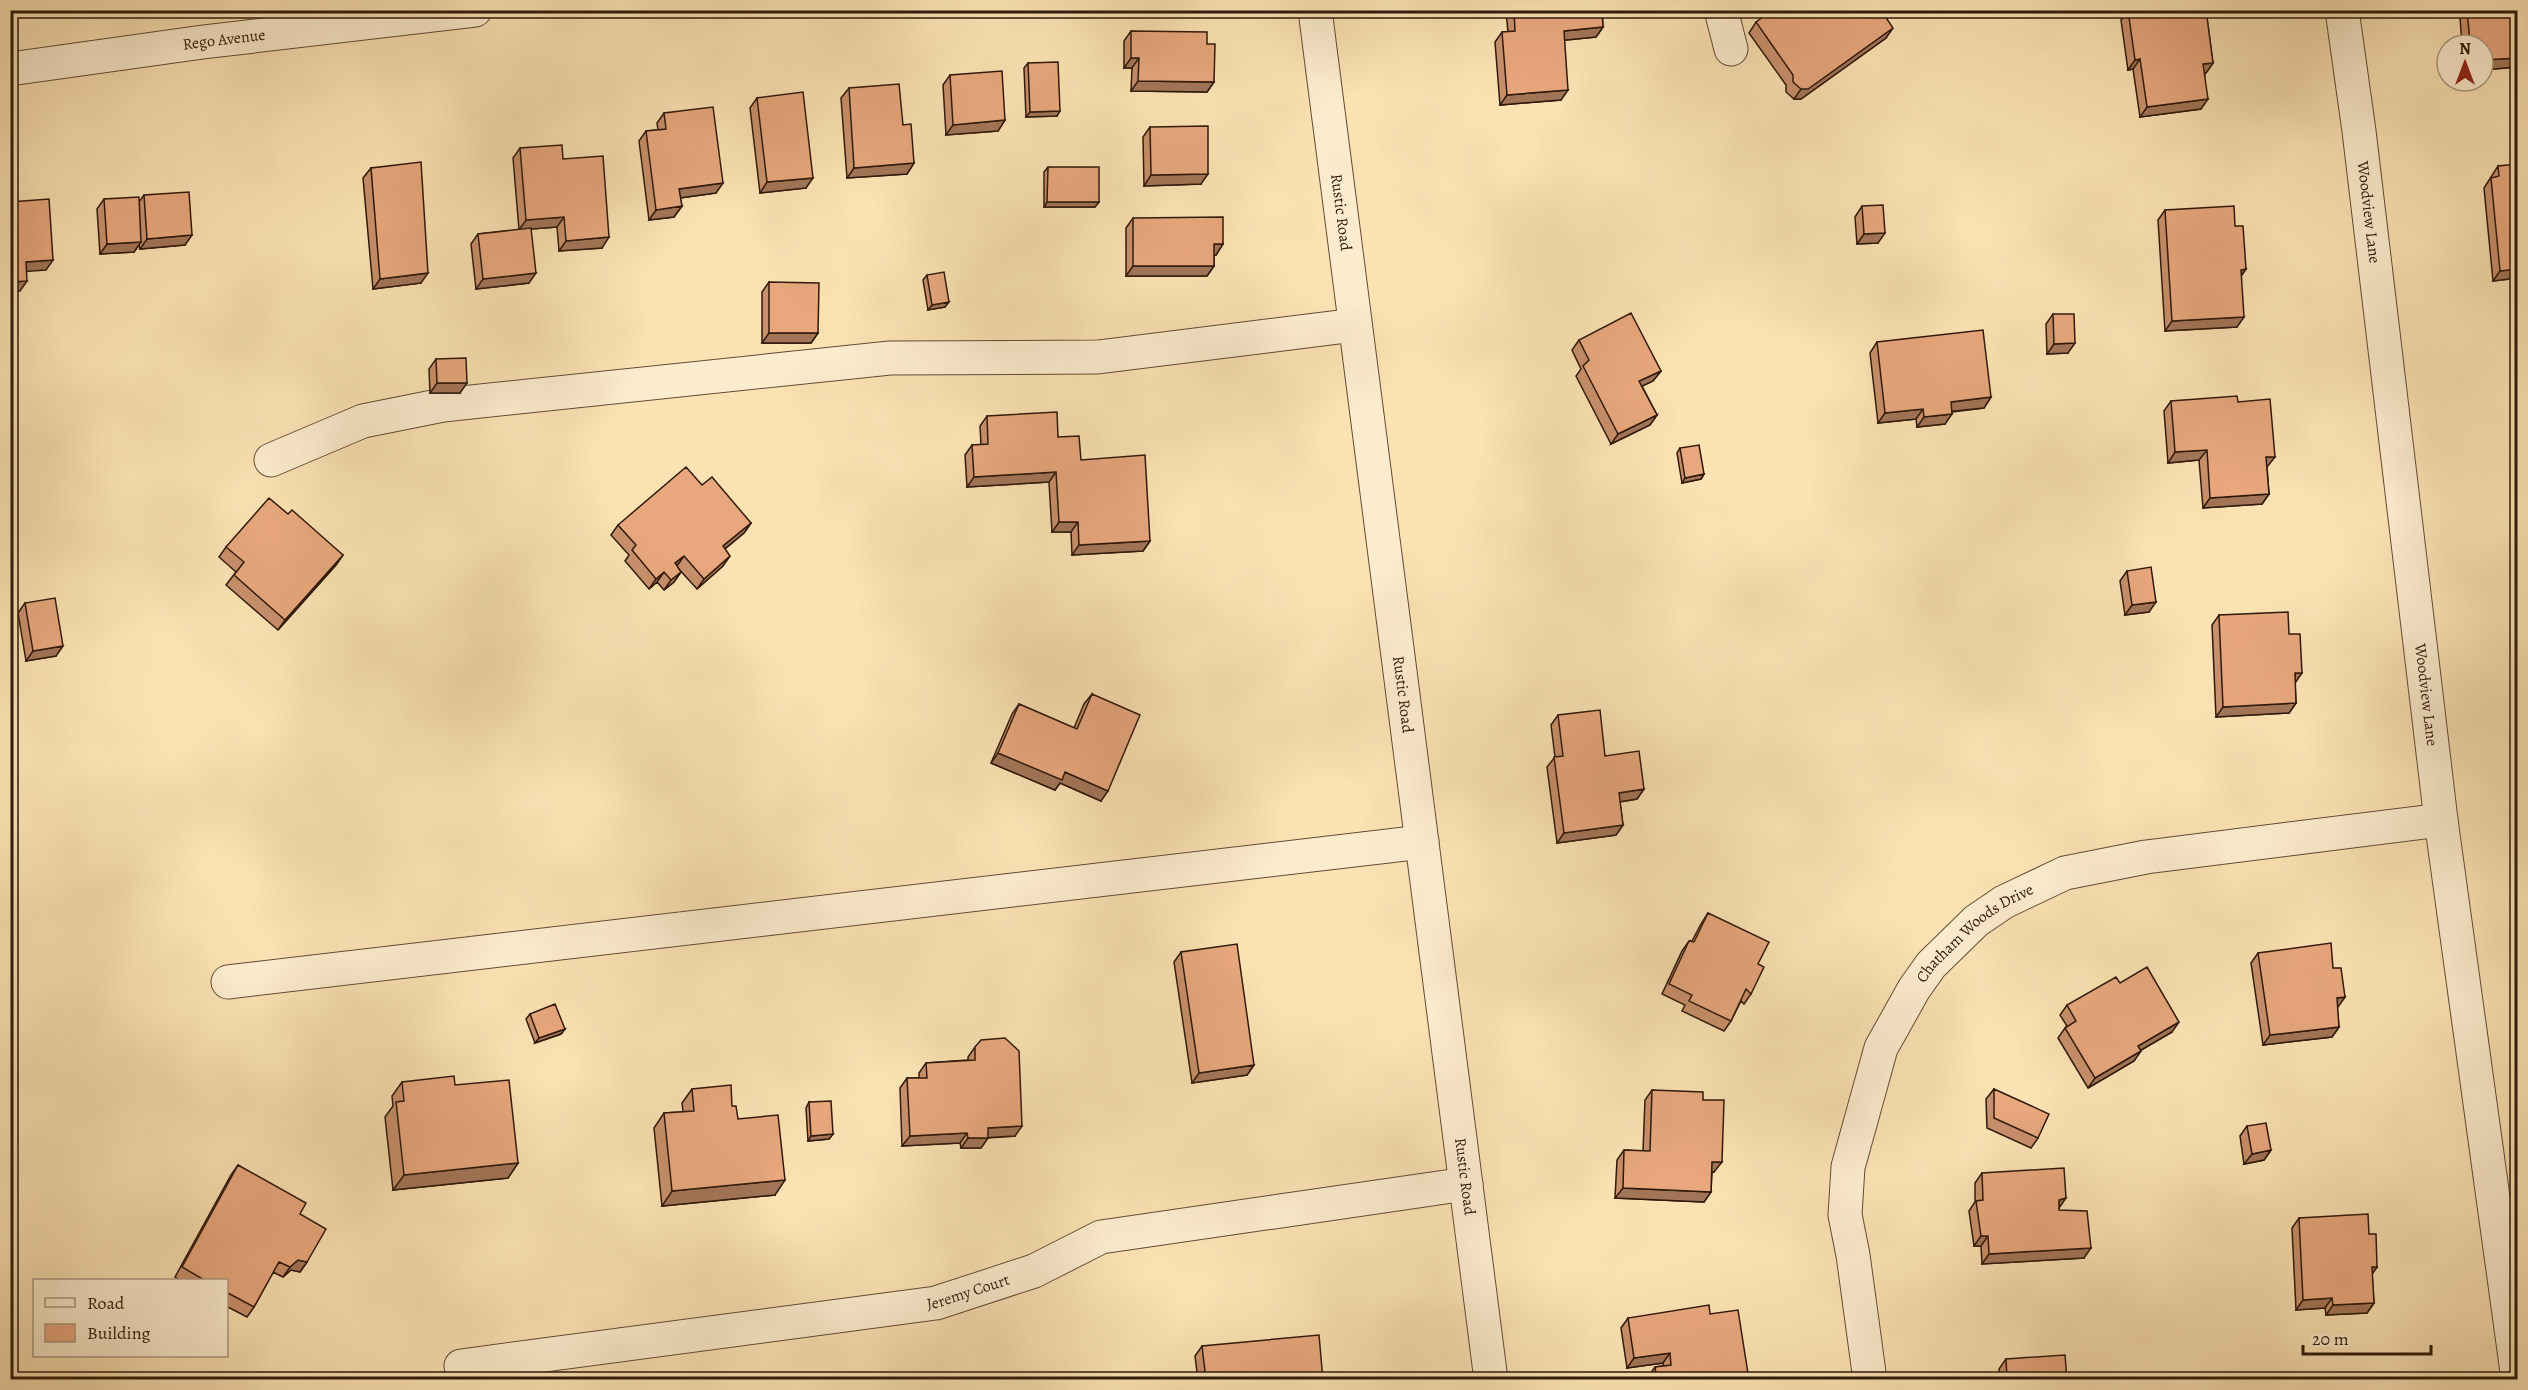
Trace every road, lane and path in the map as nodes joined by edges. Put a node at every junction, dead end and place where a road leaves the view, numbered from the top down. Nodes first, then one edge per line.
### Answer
1 (475, 10) edge
2 (1315, 10) edge
3 (1721, 10) edge
4 (2342, 10) edge
5 (1731, 50) dead end
6 (10, 69) edge
7 (1355, 325) junction
8 (271, 460) dead end
9 (2441, 820) junction
10 (1422, 843) junction
11 (228, 982) dead end
12 (1466, 1184) junction
13 (461, 1365) dead end
14 (2517, 1379) edge
15 (1491, 1380) edge
16 (1870, 1380) edge

1 - 6 street, Rego Avenue
2 - 7 street, Rustic Road
3 - 5 street
4 - 9 street, Woodview Lane
7 - 8 street
7 - 10 street, Rustic Road
9 - 14 street, Woodview Lane
9 - 16 street, Chatham Woods Drive
10 - 11 street
10 - 12 street, Rustic Road
12 - 13 street, Jeremy Court
12 - 15 street, Rustic Road

